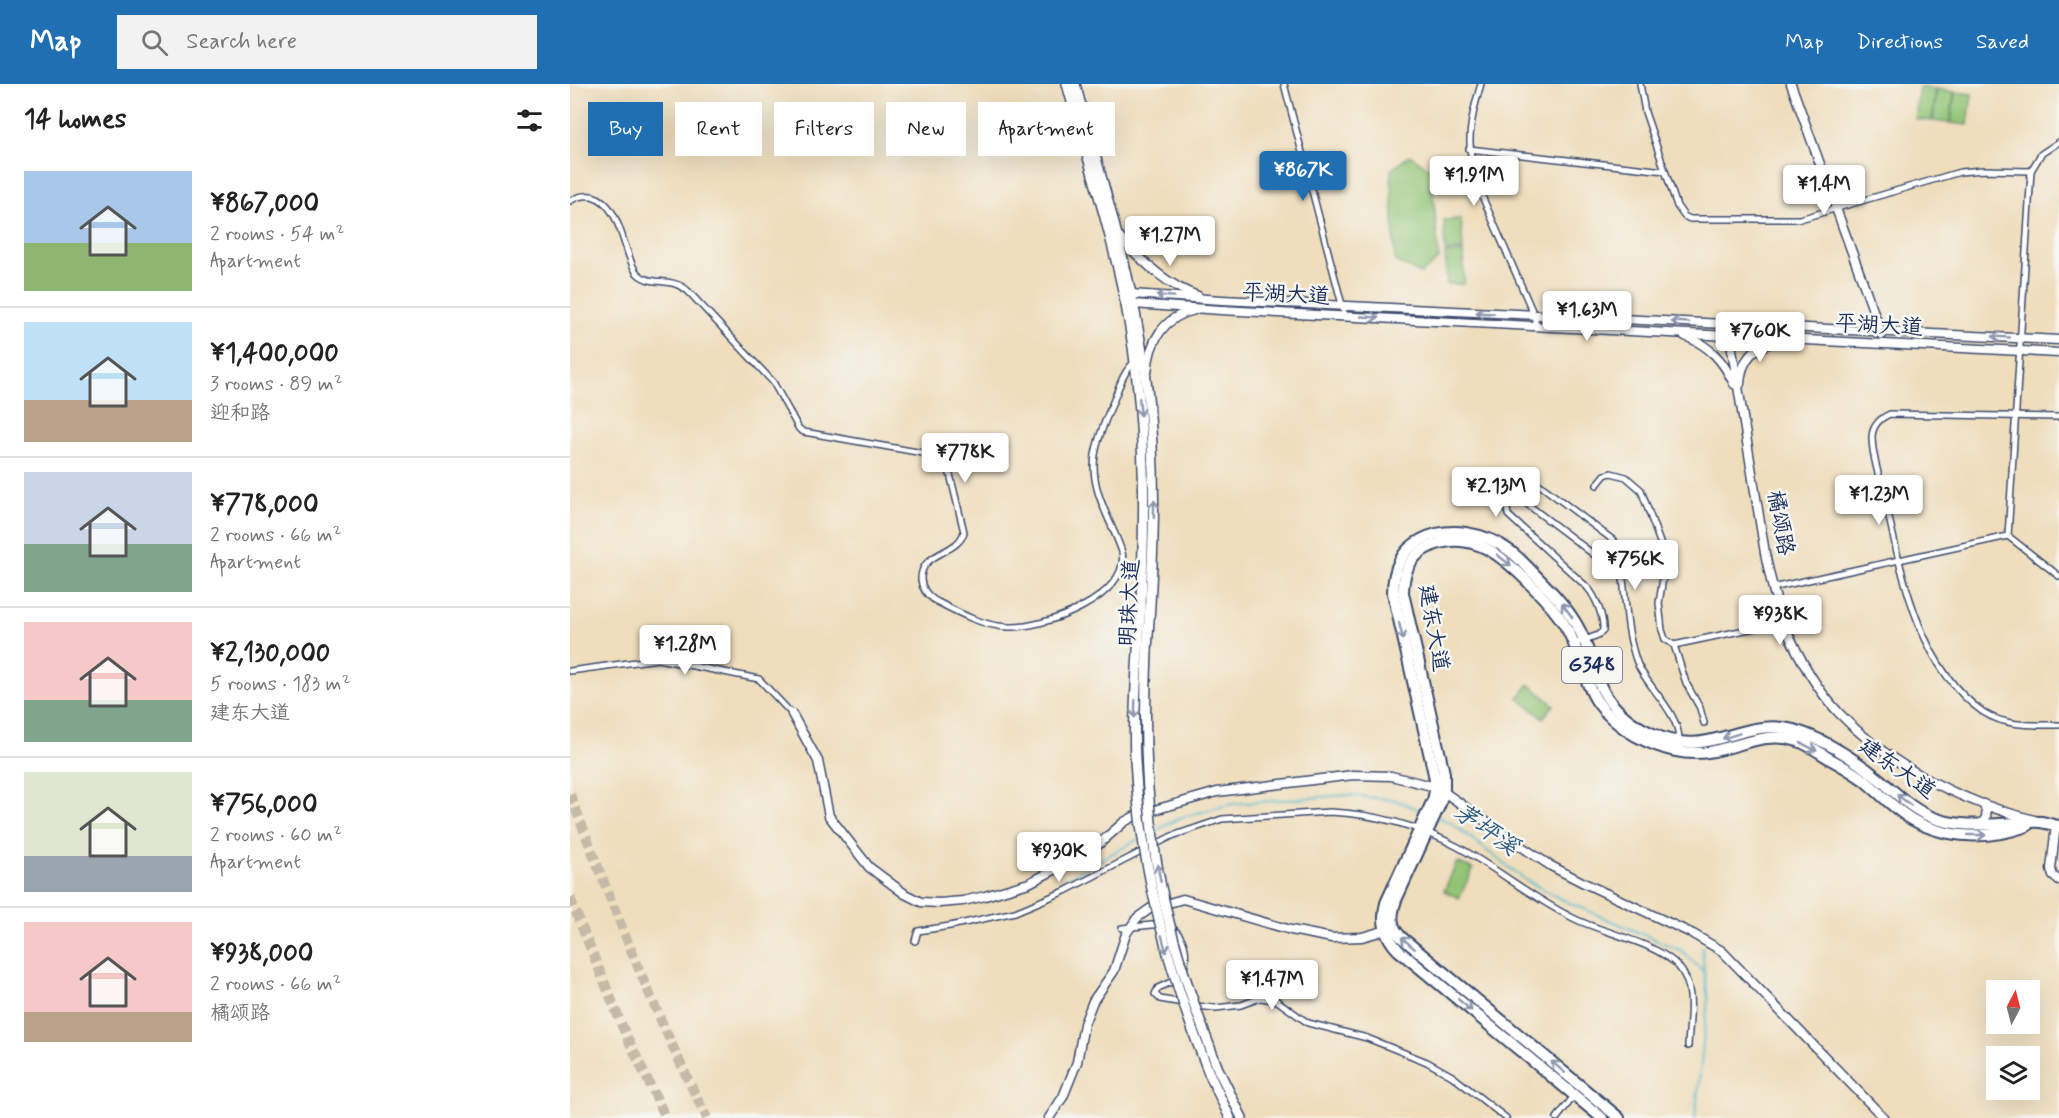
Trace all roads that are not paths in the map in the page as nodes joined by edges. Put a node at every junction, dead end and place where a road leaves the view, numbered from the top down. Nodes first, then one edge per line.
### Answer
1 (1066, 84) edge
2 (1075, 84) edge
3 (1284, 84) edge
4 (1481, 84) edge
5 (1640, 84) edge
6 (1791, 84) edge
7 (2059, 142) edge
8 (1469, 149) junction
9 (1665, 171) junction
10 (2031, 171) junction
11 (570, 201) edge
12 (1836, 209) junction
13 (1118, 236) junction
14 (1130, 299) junction
15 (1221, 305) junction
16 (1343, 306) junction
17 (1534, 315) junction
18 (1344, 316) junction
19 (1730, 324) junction
20 (1536, 326) junction
21 (1881, 332) junction
22 (1676, 333) junction
23 (1729, 336) junction
24 (2020, 338) junction
25 (1795, 339) junction
26 (2059, 340) edge
27 (1883, 344) junction
28 (2019, 351) junction
29 (2059, 353) edge
30 (1135, 362) junction
31 (1147, 388) junction
32 (1740, 399) junction
33 (2015, 416) junction
34 (2059, 417) edge
35 (1524, 473) dead end
36 (1597, 485) dead end
37 (2008, 536) junction
38 (1898, 560) junction
39 (1621, 565) junction
40 (2059, 576) edge
41 (1772, 588) junction
42 (1783, 622) junction
43 (1579, 642) junction
44 (1674, 645) junction
45 (1143, 651) junction
46 (570, 671) edge
47 (792, 714) joint
48 (1704, 723) dead end
49 (2059, 725) edge
50 (1679, 747) junction
51 (1440, 789) junction
52 (1983, 804) junction
53 (2040, 822) junction
54 (1975, 825) junction
55 (2057, 826) edge
56 (1425, 827) junction
57 (2059, 880) edge
58 (1126, 927) junction
59 (1390, 929) junction
60 (915, 941) dead end
61 (1688, 1046) dead end
62 (1213, 1071) junction
63 (1578, 1091) junction
64 (1049, 1118) edge
65 (1230, 1118) edge
66 (1242, 1118) edge
67 (1506, 1118) edge
68 (1557, 1118) edge
69 (1602, 1118) edge
70 (1619, 1118) edge
71 (1884, 1118) edge

1 - 14 main road, 明珠大道
2 - 13 main road, 明珠大道
3 - 16 street
4 - 8 street
5 - 9 street
6 - 12 main road
7 - 10 street
8 - 9 street
8 - 17 street
9 - 12 street
10 - 12 street
10 - 24 street
11 - 30 street
12 - 21 main road
13 - 14 main road, 明珠大道
13 - 15 main road
14 - 15 main road, 平湖大道
14 - 30 main road, 明珠大道
14 - 31 main road, 明珠大道
15 - 16 main road, 平湖大道
15 - 18 main road, 平湖大道
15 - 31 main road
17 -> 16 main road, 平湖大道
16 - 18 street
19 -> 17 main road, 平湖大道
17 - 20 street
18 -> 20 main road, 平湖大道
19 - 21 main road, 平湖大道
19 - 23 main road, 橘颂路
20 - 22 main road, 平湖大道
24 -> 21 main road, 平湖大道
21 - 27 main road
22 - 23 main road, 平湖大道
22 - 32 main road
23 - 25 main road, 平湖大道
23 - 32 main road, 橘颂路
24 - 26 main road, 平湖大道
24 - 28 street
25 - 27 main road, 平湖大道
25 - 32 main road
27 - 28 main road, 平湖大道
28 - 29 main road, 平湖大道
28 - 33 street
30 -> 45 main road, 明珠大道
45 -> 31 main road, 明珠大道
32 - 41 main road, 橘颂路
33 - 34 street
33 - 37 street
33 - 38 street
35 - 39 street
36 - 44 street
37 - 38 street
37 - 40 street
38 - 41 street
38 - 49 street
39 - 43 street
39 - 50 street
41 - 42 main road, 橘颂路
42 - 44 street
42 - 52 main road, 橘颂路
43 - 50 highway, 建东大道 / G348
43 - 51 highway, 建东大道 / G348
44 - 48 street
45 - 62 main road, 明珠大道, bridge
46 - 47 street
47 - 51 main road
50 -> 53 highway, 建东大道 / G348
54 -> 50 highway, 建东大道 / G348
51 - 56 highway, 建东大道 / G348
51 - 71 main road
52 - 53 main road, 橘颂路
52 - 54 main road
53 - 54 highway, 建东大道 / G348
53 - 55 highway, 橘颂路 / G348
55 - 57 main road
56 - 59 highway, 建东大道 / G348
56 - 60 street
56 - 61 street
58 - 59 main road
58 - 64 main road
58 - 67 street
59 - 63 highway
62 - 65 main road, 明珠大道
62 - 66 main road, 明珠大道
63 - 68 street
63 - 69 highway
63 - 70 highway

